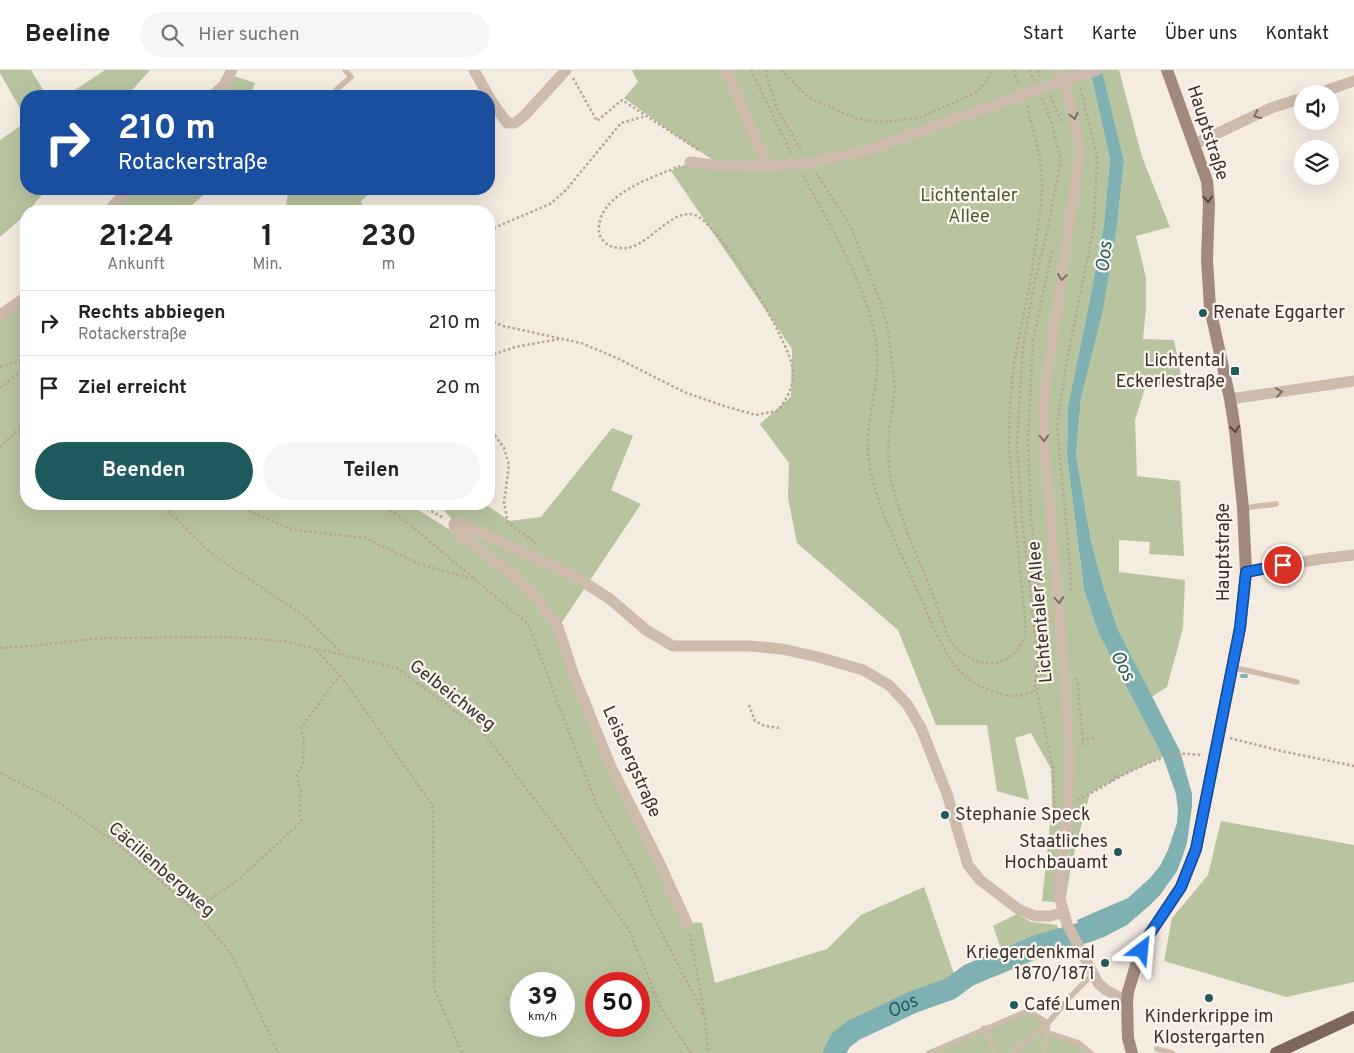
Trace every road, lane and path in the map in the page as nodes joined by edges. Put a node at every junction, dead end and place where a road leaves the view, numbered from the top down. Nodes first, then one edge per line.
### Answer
1 (232, 70) edge
2 (345, 70) edge
3 (474, 70) edge
4 (726, 70) edge
5 (751, 70) edge
6 (765, 70) edge
7 (782, 70) edge
8 (992, 70) edge
9 (1013, 70) edge
10 (1167, 70) edge
11 (1093, 72) edge
12 (569, 74) edge
13 (1060, 75) edge
14 (1078, 77) junction
15 (1354, 81) edge
16 (1339, 86) edge
17 (219, 90) edge
18 (336, 90) dead end
19 (485, 90) edge
20 (1023, 94) junction
21 (1294, 101) edge
22 (495, 107) edge
23 (646, 116) junction
24 (1195, 144) junction
25 (690, 162) joint
26 (803, 164) junction
27 (722, 166) junction
28 (768, 167) junction
29 (123, 195) edge
30 (114, 205) edge
31 (495, 227) edge
32 (20, 301) edge
33 (0, 315) edge
34 (495, 323) edge
35 (561, 339) junction
36 (495, 354) edge
37 (20, 361) edge
38 (0, 367) edge
39 (20, 372) edge
40 (1354, 381) edge
41 (0, 388) edge
42 (1230, 398) junction
43 (20, 427) edge
44 (14, 432) junction
45 (20, 433) edge
46 (495, 435) edge
47 (0, 447) edge
48 (1276, 504) dead end
49 (1243, 508) junction
50 (167, 510) edge
51 (246, 510) edge
52 (390, 510) edge
53 (429, 510) edge
54 (437, 514) dead end
55 (1354, 556) edge
56 (536, 557) junction
57 (1246, 572) junction
58 (476, 580) junction
59 (1071, 598) dead end
60 (0, 648) edge
61 (315, 649) junction
62 (345, 656) junction
63 (1232, 668) junction
64 (1077, 674) dead end
65 (340, 675) junction
66 (1297, 682) dead end
67 (1034, 692) dead end
68 (749, 705) dead end
69 (780, 728) dead end
70 (1218, 735) junction
71 (1082, 749) dead end
72 (1214, 756) junction
73 (1354, 766) edge
74 (0, 773) edge
75 (1118, 773) dead end
76 (1110, 783) junction
77 (1076, 793) dead end
78 (194, 910) junction
79 (1064, 912) junction
80 (688, 923) joint
81 (1093, 974) junction
82 (1127, 1002) junction
83 (705, 1017) junction
84 (1354, 1017) edge
85 (1048, 1022) junction
86 (984, 1028) junction
87 (1046, 1032) junction
88 (1157, 1049) dead end
89 (278, 1053) edge
90 (462, 1053) edge
91 (691, 1053) edge
92 (708, 1053) edge
93 (929, 1053) edge
94 (995, 1053) edge
95 (1014, 1053) edge
96 (1044, 1053) edge
97 (1090, 1053) edge
98 (1132, 1053) edge
99 (1172, 1053) edge
100 (1276, 1053) edge

1 - 17 street
2 - 18 lane
3 - 19 street
4 - 28 street
5 - 26 path
6 - 26 path
7 - 8 path
9 - 20 path
10 - 24 main road, Hauptstraße
11 - 14 street
12 - 22 street
12 - 23 path
13 - 14 street
13 - 20 street
13 -> 79 street, Lichtentaler Allee
14 - 59 path
15 - 16 street
20 - 26 street
20 - 26 path
21 -> 24 street
23 - 27 path
23 - 31 path
24 -> 42 main road, Hauptstraße
25 - 27 street
25 - 35 path
26 - 28 street
26 - 67 path
27 - 28 street
29 - 30 street
32 - 33 street
34 - 35 path
35 - 36 path
37 - 38 path
39 - 41 path
42 -> 40 street
42 -> 49 main road, Hauptstraße
43 - 44 path
44 - 45 path
44 - 47 path
46 - 56 path
48 - 49 lane
49 - 57 main road, Hauptstraße
50 - 62 path
51 - 58 path
52 - 58 path
53 - 54 path
55 - 57 street
56 - 79 street
56 - 80 street, Leisbergstraße
57 - 63 main road, Hauptstraße
58 - 83 path
60 - 61 path, Gelbeichweg
61 - 62 path, Gelbeichweg
61 - 65 path
62 - 91 path, Gelbeichweg
63 - 66 lane
63 - 70 main road, Hauptstraße
64 - 71 path
65 - 78 path
65 - 90 path
68 - 69 path
70 - 72 main road, Hauptstraße
70 - 73 path
72 - 76 path
72 - 82 main road, Hauptstraße
74 - 78 path, Cäcilienbergweg
75 - 76 path
76 - 77 path
78 - 89 path, Cäcilienbergweg
79 - 81 street, Lichtentaler Allee
80 - 83 path
81 - 82 street, Lichtentaler Allee
81 - 85 lane
82 - 98 main road, Hauptstraße
83 - 92 path
84 - 100 main road
85 - 86 lane
85 - 87 lane
85 - 95 lane
86 - 93 lane
86 - 94 lane
87 - 96 lane
87 - 97 lane
88 - 99 lane

